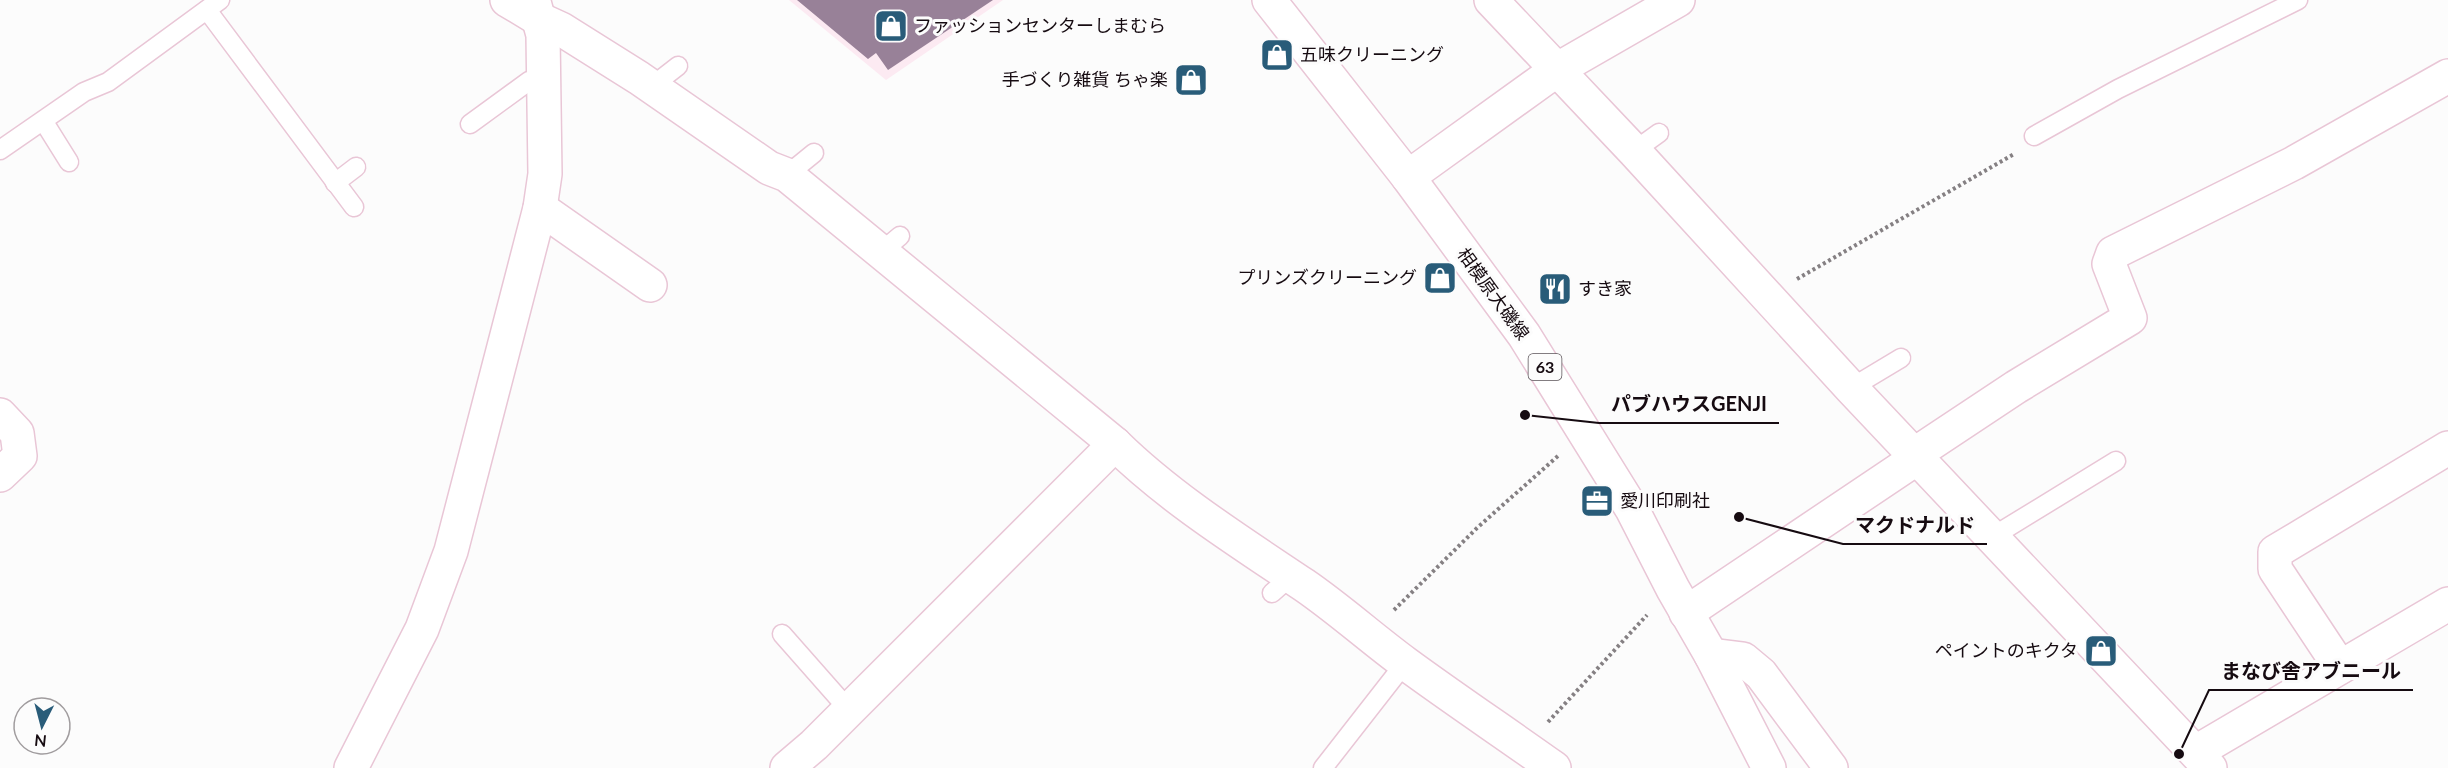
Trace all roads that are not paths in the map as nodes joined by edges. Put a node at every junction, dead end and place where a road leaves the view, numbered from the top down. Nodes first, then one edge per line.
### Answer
1 (507, 0) edge
2 (1491, 0) edge
3 (1678, 0) edge
4 (2298, 0) edge
5 (1281, 4) edge
6 (214, 5) edge
7 (535, 9) edge
8 (678, 66) dead end
9 (1558, 69) junction
10 (2448, 76) edge
11 (542, 80) junction
12 (651, 87) junction
13 (44, 122) junction
14 (470, 124) dead end
15 (2034, 136) road end
16 (0, 150) edge
17 (814, 153) dead end
18 (69, 162) dead end
19 (356, 167) dead end
20 (787, 175) junction
21 (1408, 177) junction
22 (335, 183) junction
23 (354, 207) dead end
24 (540, 208) junction
25 (650, 285) dead end
26 (1900, 358) dead end
27 (1851, 388) junction
28 (0, 415) edge
29 (1114, 444) junction
30 (2448, 448) edge
31 (1915, 454) junction
32 (2116, 461) dead end
33 (0, 475) edge
34 (1992, 537) junction
35 (1680, 601) junction
36 (2448, 604) edge
37 (782, 634) dead end
38 (1712, 655) junction
39 (1405, 663) junction
40 (2340, 667) junction
41 (849, 710) junction
42 (2203, 760) edge
43 (351, 768) edge
44 (787, 768) edge
45 (1323, 768) edge
46 (1554, 768) edge
47 (1769, 768) edge
48 (1831, 768) edge

1 - 7 street
2 - 9 street
3 - 9 street
4 - 15 lane
5 - 21 street, 相模原大磯線 / 63
6 - 13 lane
6 - 22 lane
7 - 11 street
7 - 12 street
8 - 12 lane
9 - 21 street
9 - 27 street
10 - 31 street
11 - 14 lane
11 - 24 street
12 - 20 street
13 - 16 lane
13 - 18 lane
17 - 20 lane
19 - 22 lane
20 - 29 street
21 - 35 street, 相模原大磯線 / 63
22 - 23 lane
24 - 25 street
24 - 43 street
26 - 27 lane
27 - 31 street
28 - 33 street
29 - 39 street
29 - 41 street
30 - 40 street
31 - 34 street
31 - 35 street
32 - 34 lane
34 - 42 street
35 - 38 street, 相模原大磯線 / 63
36 - 40 street
37 - 41 lane
38 - 47 street, 相模原大磯線 / 63
38 - 48 street
39 - 45 lane
39 - 46 street
40 - 42 street
41 - 44 street

